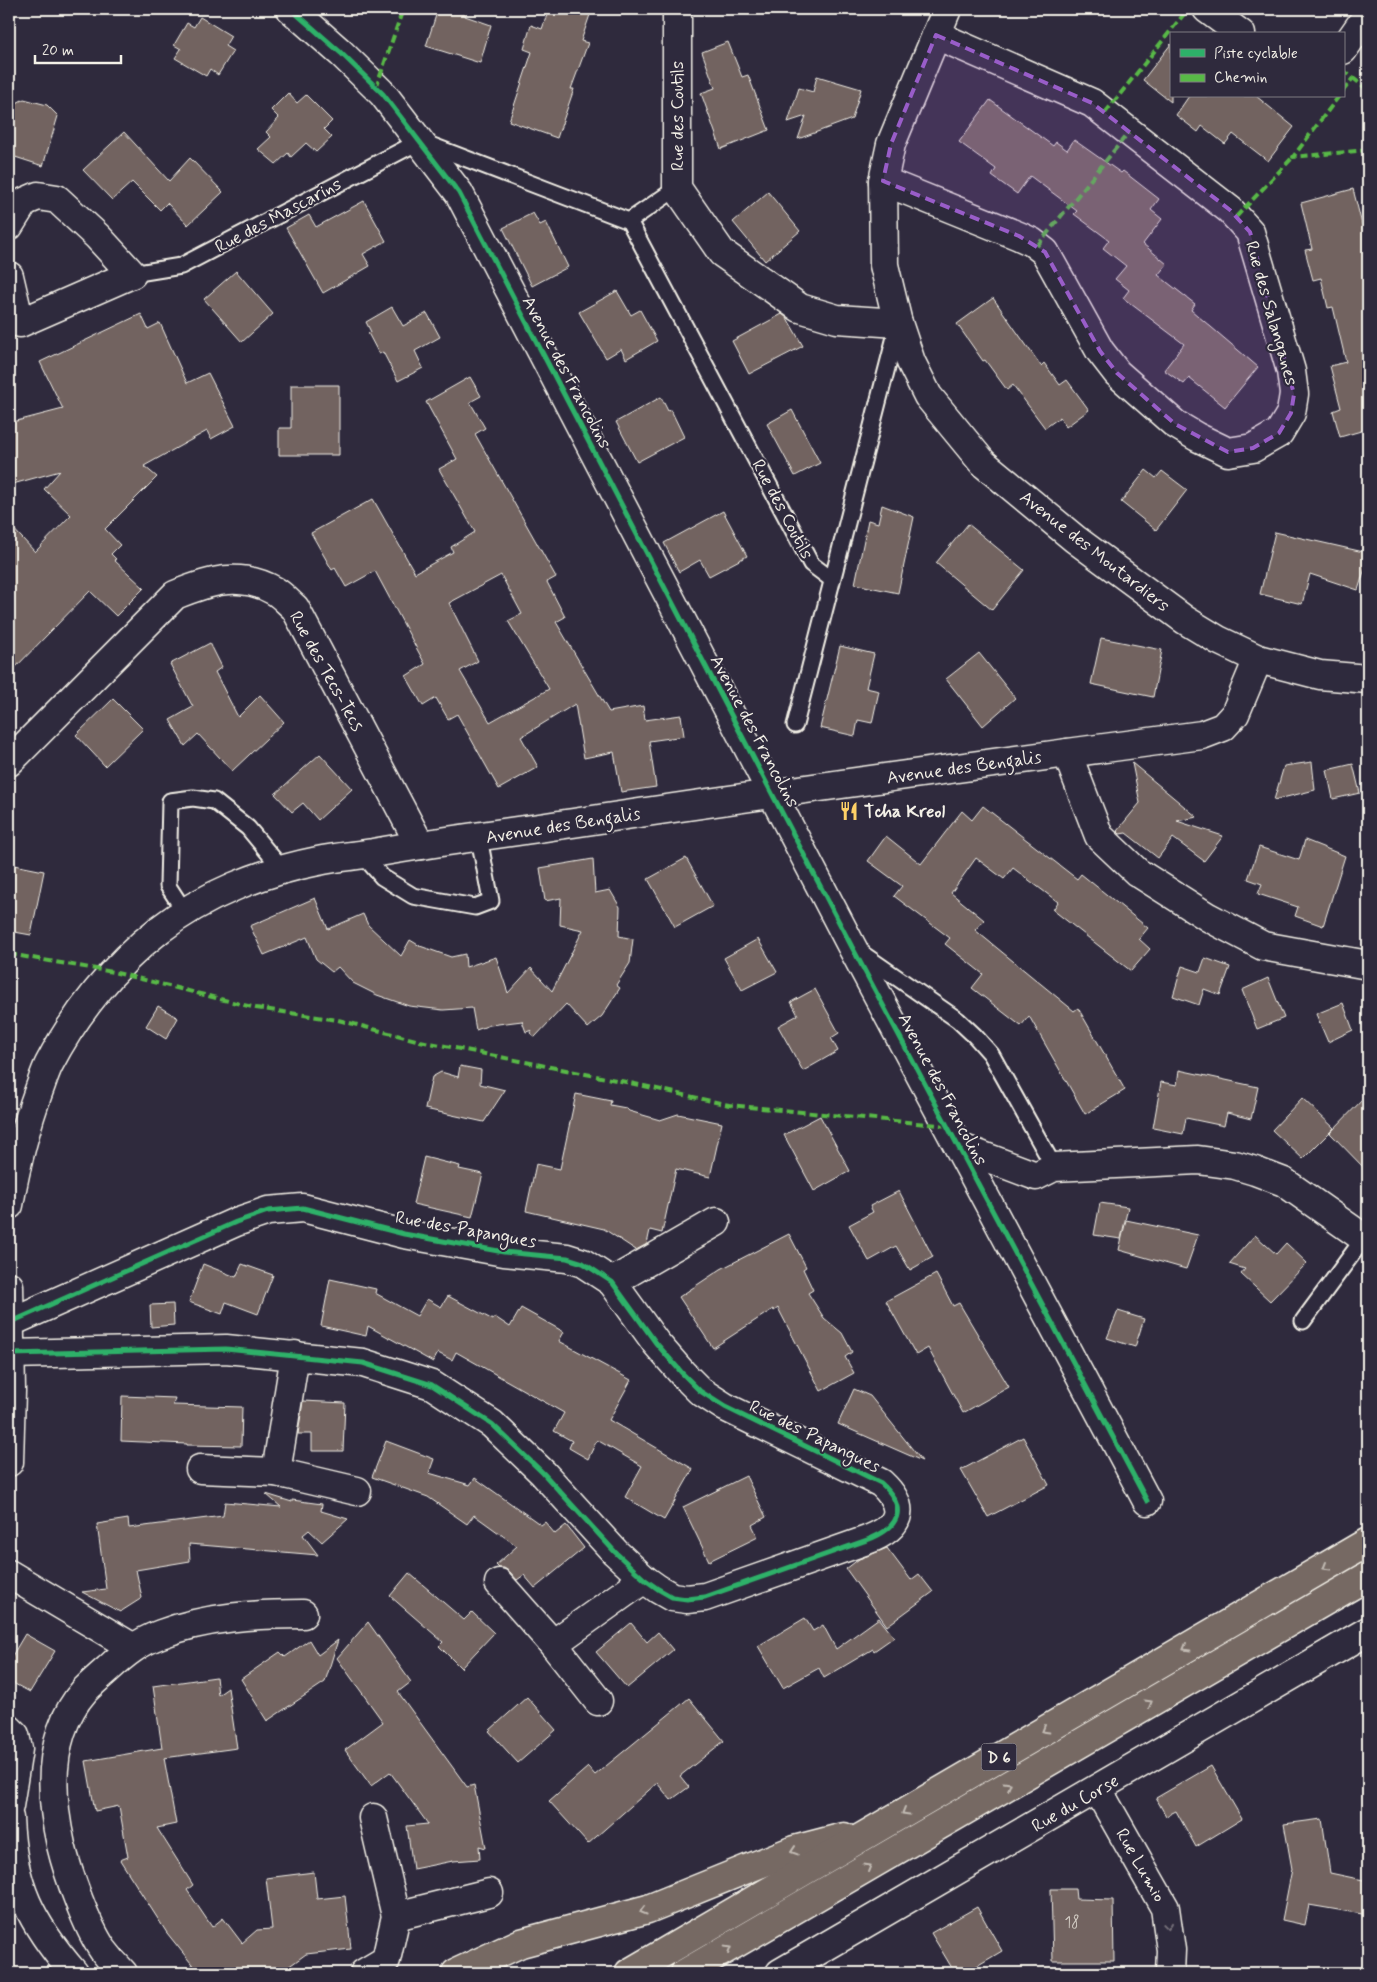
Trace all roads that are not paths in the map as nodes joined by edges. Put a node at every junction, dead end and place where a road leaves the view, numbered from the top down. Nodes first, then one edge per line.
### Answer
1 (290, 9) edge
2 (677, 9) edge
3 (947, 9) edge
4 (1207, 9) edge
5 (1368, 14) edge
6 (1238, 32) edge
7 (936, 35) junction
8 (1344, 49) edge
9 (420, 141) junction
10 (883, 181) junction
11 (676, 188) junction
12 (16, 199) edge
13 (629, 221) junction
14 (9, 226) edge
15 (132, 274) junction
16 (9, 276) edge
17 (898, 323) junction
18 (15, 330) edge
19 (831, 579) junction
20 (1258, 659) junction
21 (1368, 679) edge
22 (795, 725) dead end
23 (1067, 753) junction
24 (9, 762) edge
25 (772, 793) junction
26 (479, 838) junction
27 (420, 845) junction
28 (363, 854) junction
29 (282, 869) junction
30 (186, 912) junction
31 (852, 947) junction
32 (1368, 965) edge
33 (959, 1147) junction
34 (1054, 1167) junction
35 (9, 1205) edge
36 (716, 1222) dead end
37 (1367, 1237) edge
38 (612, 1282) junction
39 (9, 1286) edge
40 (1303, 1321) dead end
41 (9, 1323) edge
42 (10, 1354) junction
43 (295, 1355) junction
44 (10, 1391) edge
45 (9, 1462) edge
46 (200, 1469) dead end
47 (276, 1472) junction
48 (357, 1491) dead end
49 (1147, 1501) dead end
50 (1368, 1542) edge
51 (9, 1574) edge
52 (1368, 1576) edge
53 (644, 1579) junction
54 (499, 1583) dead end
55 (303, 1614) dead end
56 (1368, 1632) edge
57 (553, 1644) junction
58 (132, 1648) junction
59 (598, 1701) dead end
60 (9, 1729) edge
61 (1098, 1790) junction
62 (9, 1806) edge
63 (9, 1818) edge
64 (373, 1818) dead end
65 (875, 1830) junction
66 (489, 1893) dead end
67 (396, 1916) junction
68 (459, 1972) edge
69 (74, 1973) edge
70 (123, 1973) edge
71 (364, 1973) edge
72 (630, 1973) edge
73 (685, 1973) edge
74 (780, 1973) edge
75 (1170, 1973) edge

1 - 9 street, Avenue des Francolins
2 - 11 street, Rue des Coutils
3 - 7 street, Avenue des Moutardiers
4 - 6 street
5 - 8 street
7 - 10 street, Avenue des Moutardiers
7 - 10 street, Rue des Salanganes
9 - 13 lane
9 - 15 lane, Rue des Mascarins
9 - 25 street, Avenue des Francolins
10 - 17 street, Avenue des Moutardiers
11 - 13 lane
11 - 17 street, Rue des Coutils
12 - 14 street
12 - 15 street
13 - 19 lane, Rue des Coutils
15 - 18 street, Rue des Mascarins
16 - 18 street, Rue des Mascarins
17 - 19 lane, Avenue des Moutardiers
17 - 20 street, Avenue des Moutardiers
19 - 22 lane
20 - 21 street, Avenue des Moutardiers
20 - 23 street, Avenue des Bengalis
23 - 25 street, Avenue des Bengalis
23 - 32 street
24 - 27 street, Rue des Tecs-Tecs
25 - 26 street, Avenue des Bengalis
25 - 31 street, Avenue des Francolins
26 - 27 street, Avenue des Bengalis
26 - 28 lane
27 - 28 street, Avenue des Bengalis
28 - 29 street, Avenue des Bengalis
29 - 30 street, Avenue des Bengalis
29 - 30 lane
30 - 35 street, Avenue des Bengalis
31 - 33 street, Avenue des Francolins
31 - 34 lane
33 - 34 street
33 - 49 street, Avenue des Francolins
34 - 37 street
36 - 38 street
37 - 40 lane
38 - 41 street, Rue des Papangues
38 - 53 street, Rue des Papangues
39 - 41 street
41 - 42 street
42 - 43 street, Rue des Papangues
42 - 44 street
43 - 47 street
43 - 53 street, Rue des Papangues
44 - 45 street
46 - 47 street
47 - 48 street
50 -> 65 main road, D 6
51 - 58 street
73 -> 52 main road, D 6
53 - 57 street
54 - 57 street
55 - 58 street
56 - 61 street, Rue du Corse
57 - 59 street
58 - 70 street
60 - 62 street
61 - 74 street, Rue du Corse
61 -> 75 street, Rue Lumio
63 - 69 street
64 - 67 street
65 -> 68 main road
65 - 72 main road, D 6
66 - 67 street
67 - 71 street

